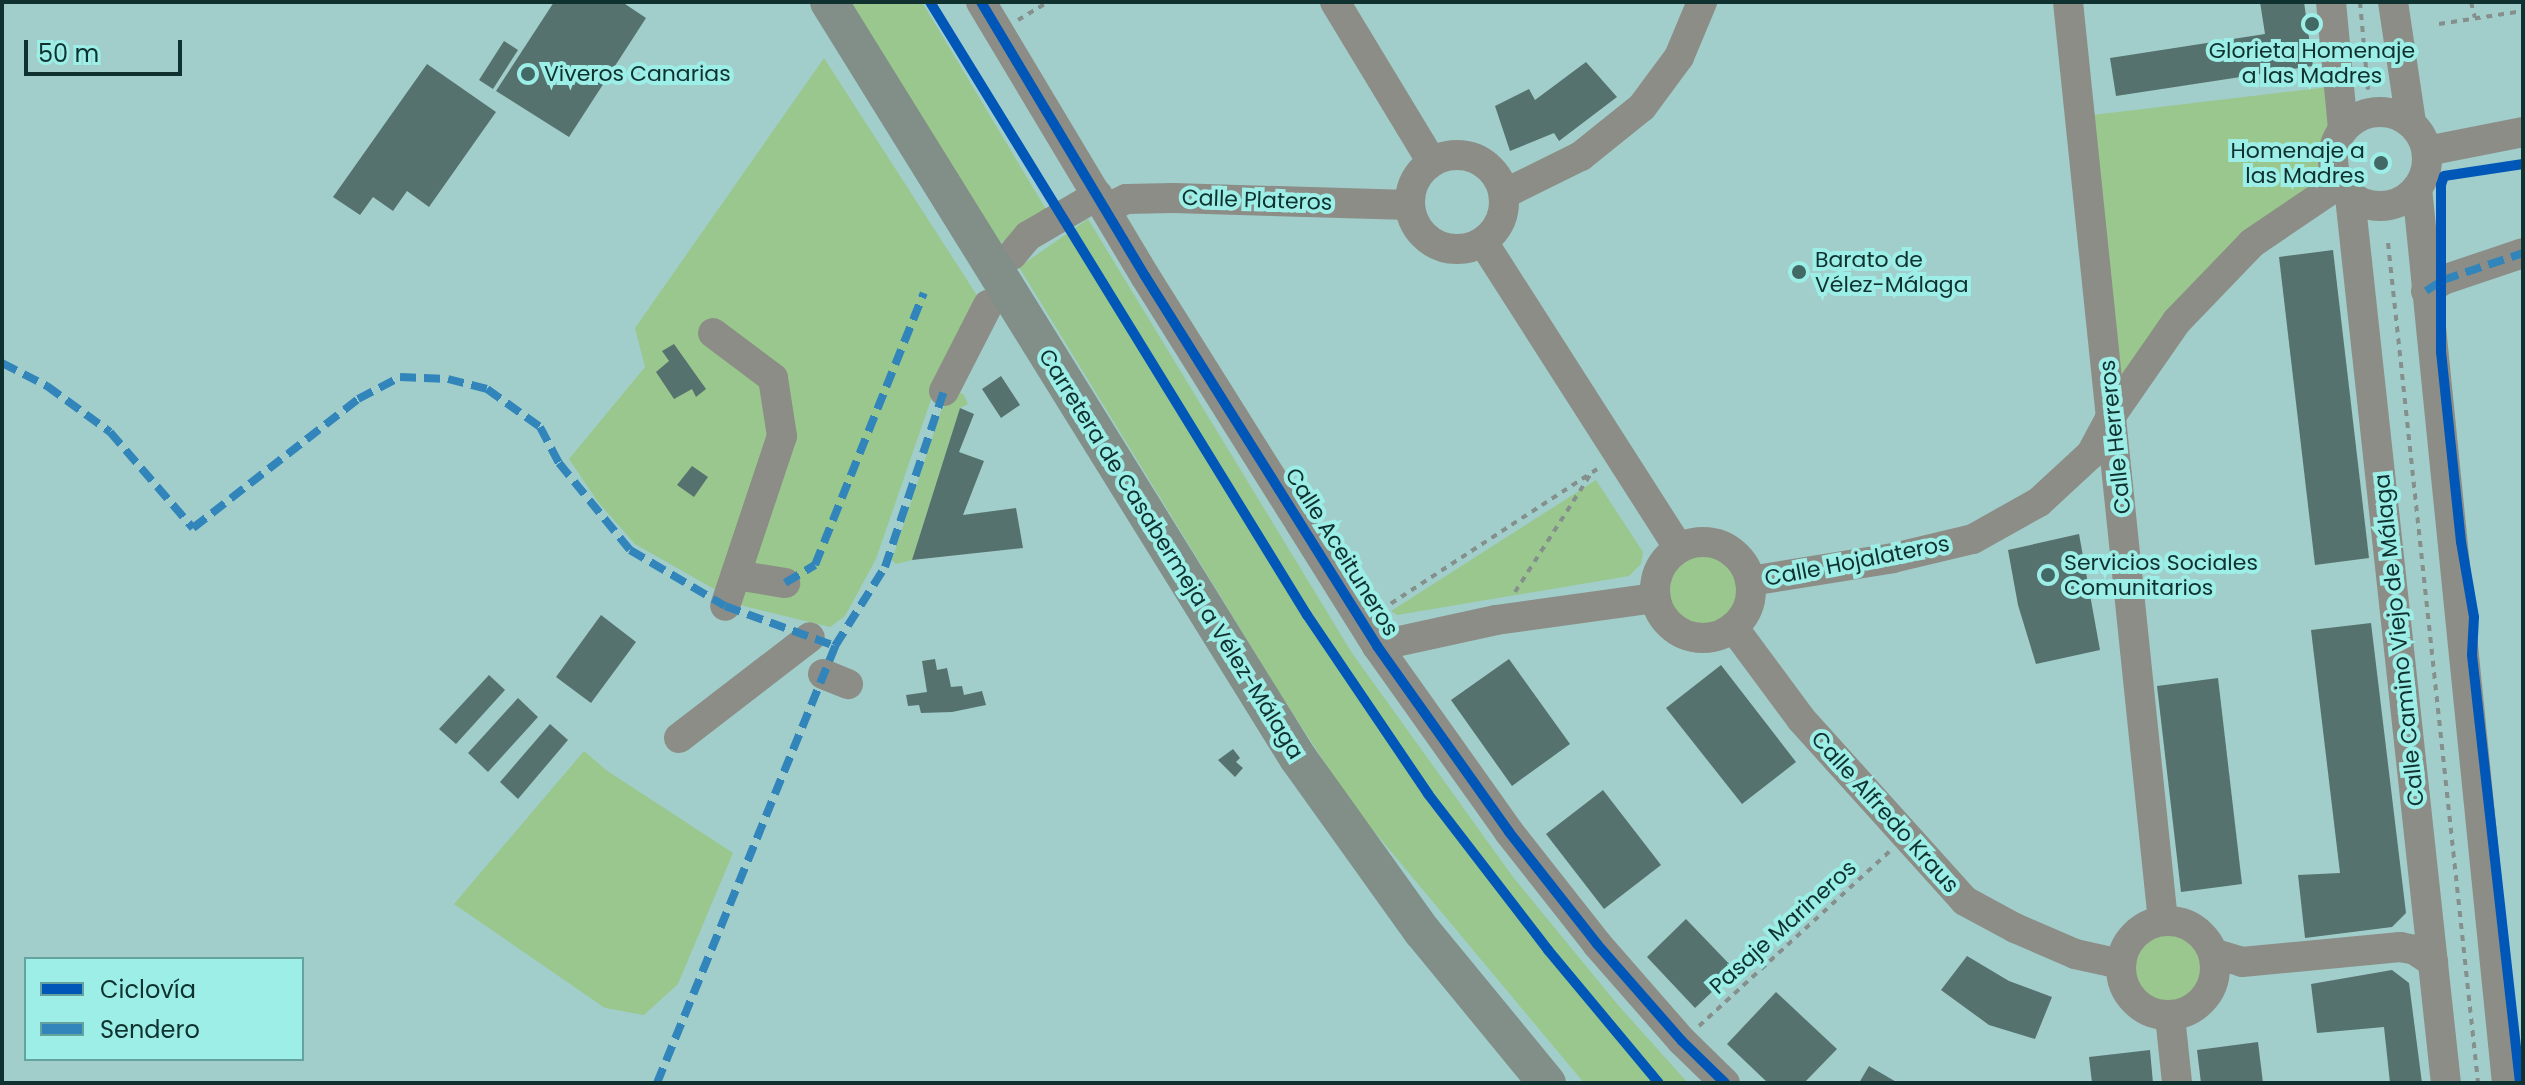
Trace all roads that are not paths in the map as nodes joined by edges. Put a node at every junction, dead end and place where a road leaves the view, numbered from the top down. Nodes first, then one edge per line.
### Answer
1 (829, 2) edge
2 (981, 2) edge
3 (1335, 2) edge
4 (1702, 2) edge
5 (2068, 2) edge
6 (2331, 2) edge
7 (2393, 2) edge
8 (2411, 123) junction
9 (2343, 128) junction
10 (2523, 132) edge
11 (2427, 151) junction
12 (1432, 162) junction
13 (2417, 188) junction
14 (2345, 190) junction
15 (1504, 194) junction
16 (1102, 202) junction
17 (1410, 205) junction
18 (1483, 242) junction
19 (2523, 253) edge
20 (1012, 255) dead end
21 (2426, 291) junction
22 (988, 305) dead end
23 (713, 333) dead end
24 (944, 391) dead end
25 (2113, 413) junction
26 (1679, 548) junction
27 (736, 575) junction
28 (1750, 581) junction
29 (785, 583) dead end
30 (1655, 598) junction
31 (725, 606) dead end
32 (1733, 627) junction
33 (1370, 634) junction
34 (810, 637) dead end
35 (679, 738) dead end
36 (2427, 905) junction
37 (2163, 921) junction
38 (2400, 947) junction
39 (2433, 962) junction
40 (2120, 964) junction
41 (2223, 964) junction
42 (2170, 1016) junction
43 (1547, 1083) edge
44 (1725, 1083) edge
45 (2177, 1083) edge
46 (2446, 1083) edge
47 (2507, 1083) edge

1 - 43 main road, Carretera de Casabermeja a Vélez-Málaga
2 - 16 street, Calle Aceituneros
3 - 12 street
4 - 15 street
5 - 25 street, Calle Herreros
6 - 9 street
7 - 8 street
8 - 9 street
8 - 11 street
9 - 14 street
10 - 11 street
11 - 13 street
12 - 15 street
12 - 17 street
13 - 14 street
13 - 21 street
14 - 25 street, Calle Hojalateros
14 - 36 street, Calle Camino Viejo de Málaga
15 - 18 street
16 - 17 street, Calle Plateros
16 - 20 street, Calle Plateros
16 - 33 street, Calle Aceituneros
17 - 18 street
18 - 26 street
19 - 21 street
21 - 47 street
22 - 24 street
23 - 27 street
25 - 28 street, Calle Hojalateros
25 - 37 street, Calle Herreros
26 - 28 street
26 - 30 street
27 - 29 street
27 - 31 street
28 - 32 street
30 - 32 street
30 - 33 street
32 - 40 street, Calle Alfredo Kraus
33 - 44 street, Calle Aceituneros
34 - 35 street
36 - 38 street
36 - 39 street, Calle Camino Viejo de Málaga
37 - 40 street
37 - 41 street
38 - 39 street
38 - 41 street
39 - 46 street, Calle Camino Viejo de Málaga
40 - 42 street
41 - 42 street
42 - 45 street

